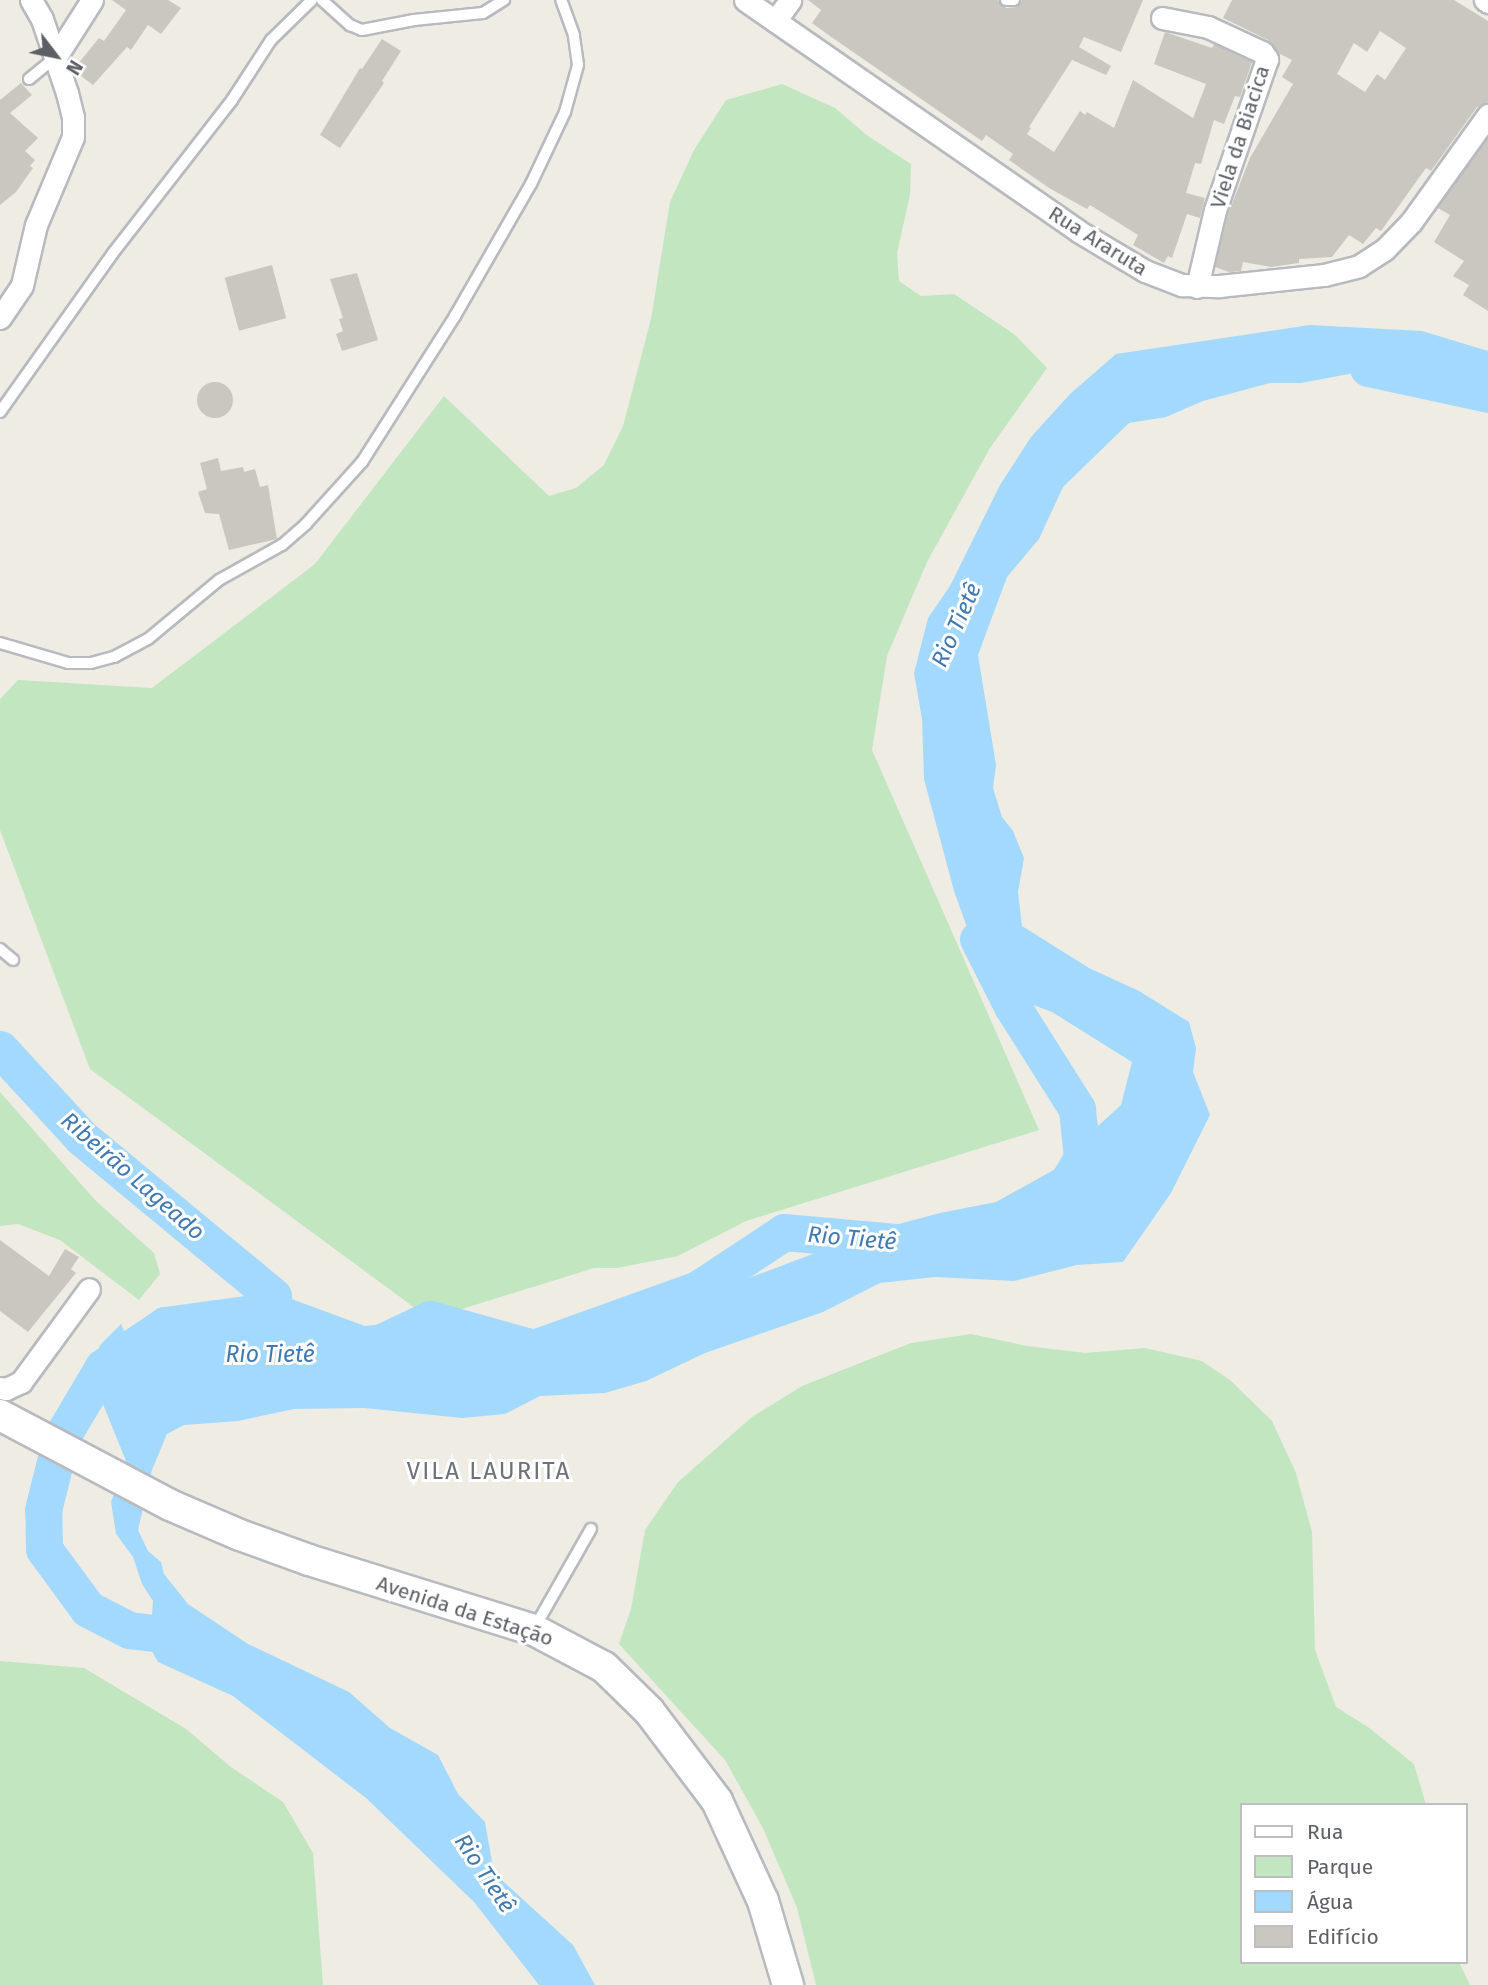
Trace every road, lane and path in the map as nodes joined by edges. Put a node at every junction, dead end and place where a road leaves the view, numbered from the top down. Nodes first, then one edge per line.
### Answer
1 (31, 0) edge
2 (92, 0) edge
3 (312, 0) edge
4 (322, 0) edge
5 (504, 0) edge
6 (561, 0) edge
7 (745, 0) edge
8 (790, 0) edge
9 (1006, 0) edge
10 (1014, 0) edge
11 (1162, 18) dead end
12 (775, 21) junction
13 (55, 58) junction
14 (29, 79) dead end
15 (1488, 115) edge
16 (1196, 287) junction
17 (0, 318) edge
18 (0, 412) edge
19 (0, 643) edge
20 (0, 949) edge
21 (13, 960) dead end
22 (89, 1289) dead end
23 (0, 1388) edge
24 (2, 1417) edge
25 (591, 1529) dead end
26 (534, 1630) junction
27 (788, 1985) edge

1 - 13 street
2 - 13 street
3 - 18 lane
4 - 5 lane
6 - 19 lane
7 - 12 street, Rua Araruta
8 - 12 street
9 - 10 lane
11 - 16 street, Viela da Biacica
12 - 16 street, Rua Araruta
13 - 14 lane
13 - 17 street
15 - 16 street, Rua Araruta
20 - 21 lane
22 - 23 street
24 - 26 street, Avenida da Estação
25 - 26 lane
26 - 27 street, Avenida da Estação

